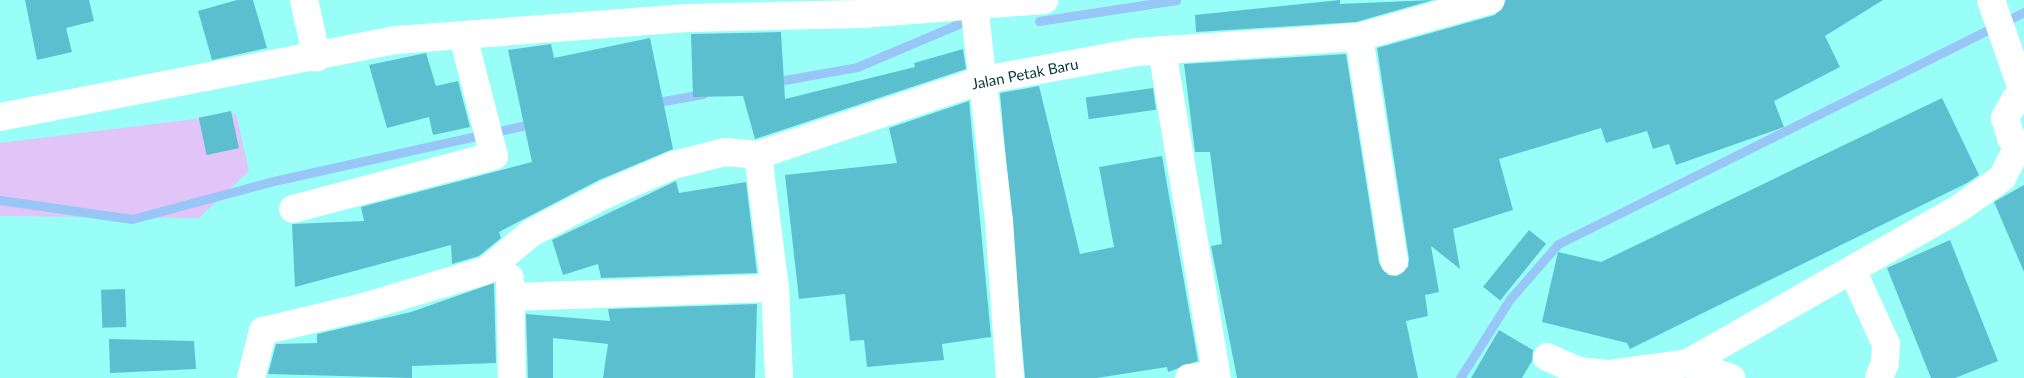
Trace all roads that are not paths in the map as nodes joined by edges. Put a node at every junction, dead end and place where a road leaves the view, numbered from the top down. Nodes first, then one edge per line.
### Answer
1 (304, 0) edge
2 (1044, 0) edge
3 (1491, 0) edge
4 (1991, 0) edge
5 (974, 6) junction
6 (463, 36) junction
7 (1359, 37) junction
8 (1162, 50) junction
9 (317, 58) junction
10 (980, 82) junction
11 (2024, 95) edge
12 (0, 118) edge
13 (2022, 146) edge
14 (758, 155) junction
15 (293, 209) dead end
16 (505, 257) junction
17 (1394, 261) dead end
18 (1853, 272) junction
19 (775, 288) junction
20 (513, 297) junction
21 (1547, 358) dead end
22 (1688, 362) junction
23 (1217, 376) edge
24 (252, 378) edge
25 (512, 378) edge
26 (779, 378) edge
27 (1010, 378) edge
28 (1189, 378) edge
29 (1731, 378) edge
30 (1878, 378) edge

1 - 9 street
2 - 5 street
3 - 7 street, Jalan Petak Baru
4 - 11 street
5 - 6 street
5 - 10 street
6 - 9 street
6 - 15 street
7 - 8 street, Jalan Petak Baru
7 - 17 street
8 - 10 street, Jalan Petak Baru
8 - 23 street
9 - 12 street
10 - 14 street, Jalan Petak Baru
10 - 27 street
11 - 13 street
13 - 18 street
14 - 16 street
14 - 19 street
16 - 20 street
16 - 24 street
18 - 22 street
18 - 30 street
19 - 20 street
19 - 26 street
20 - 25 street
21 - 22 street
22 - 29 street
23 - 28 street

